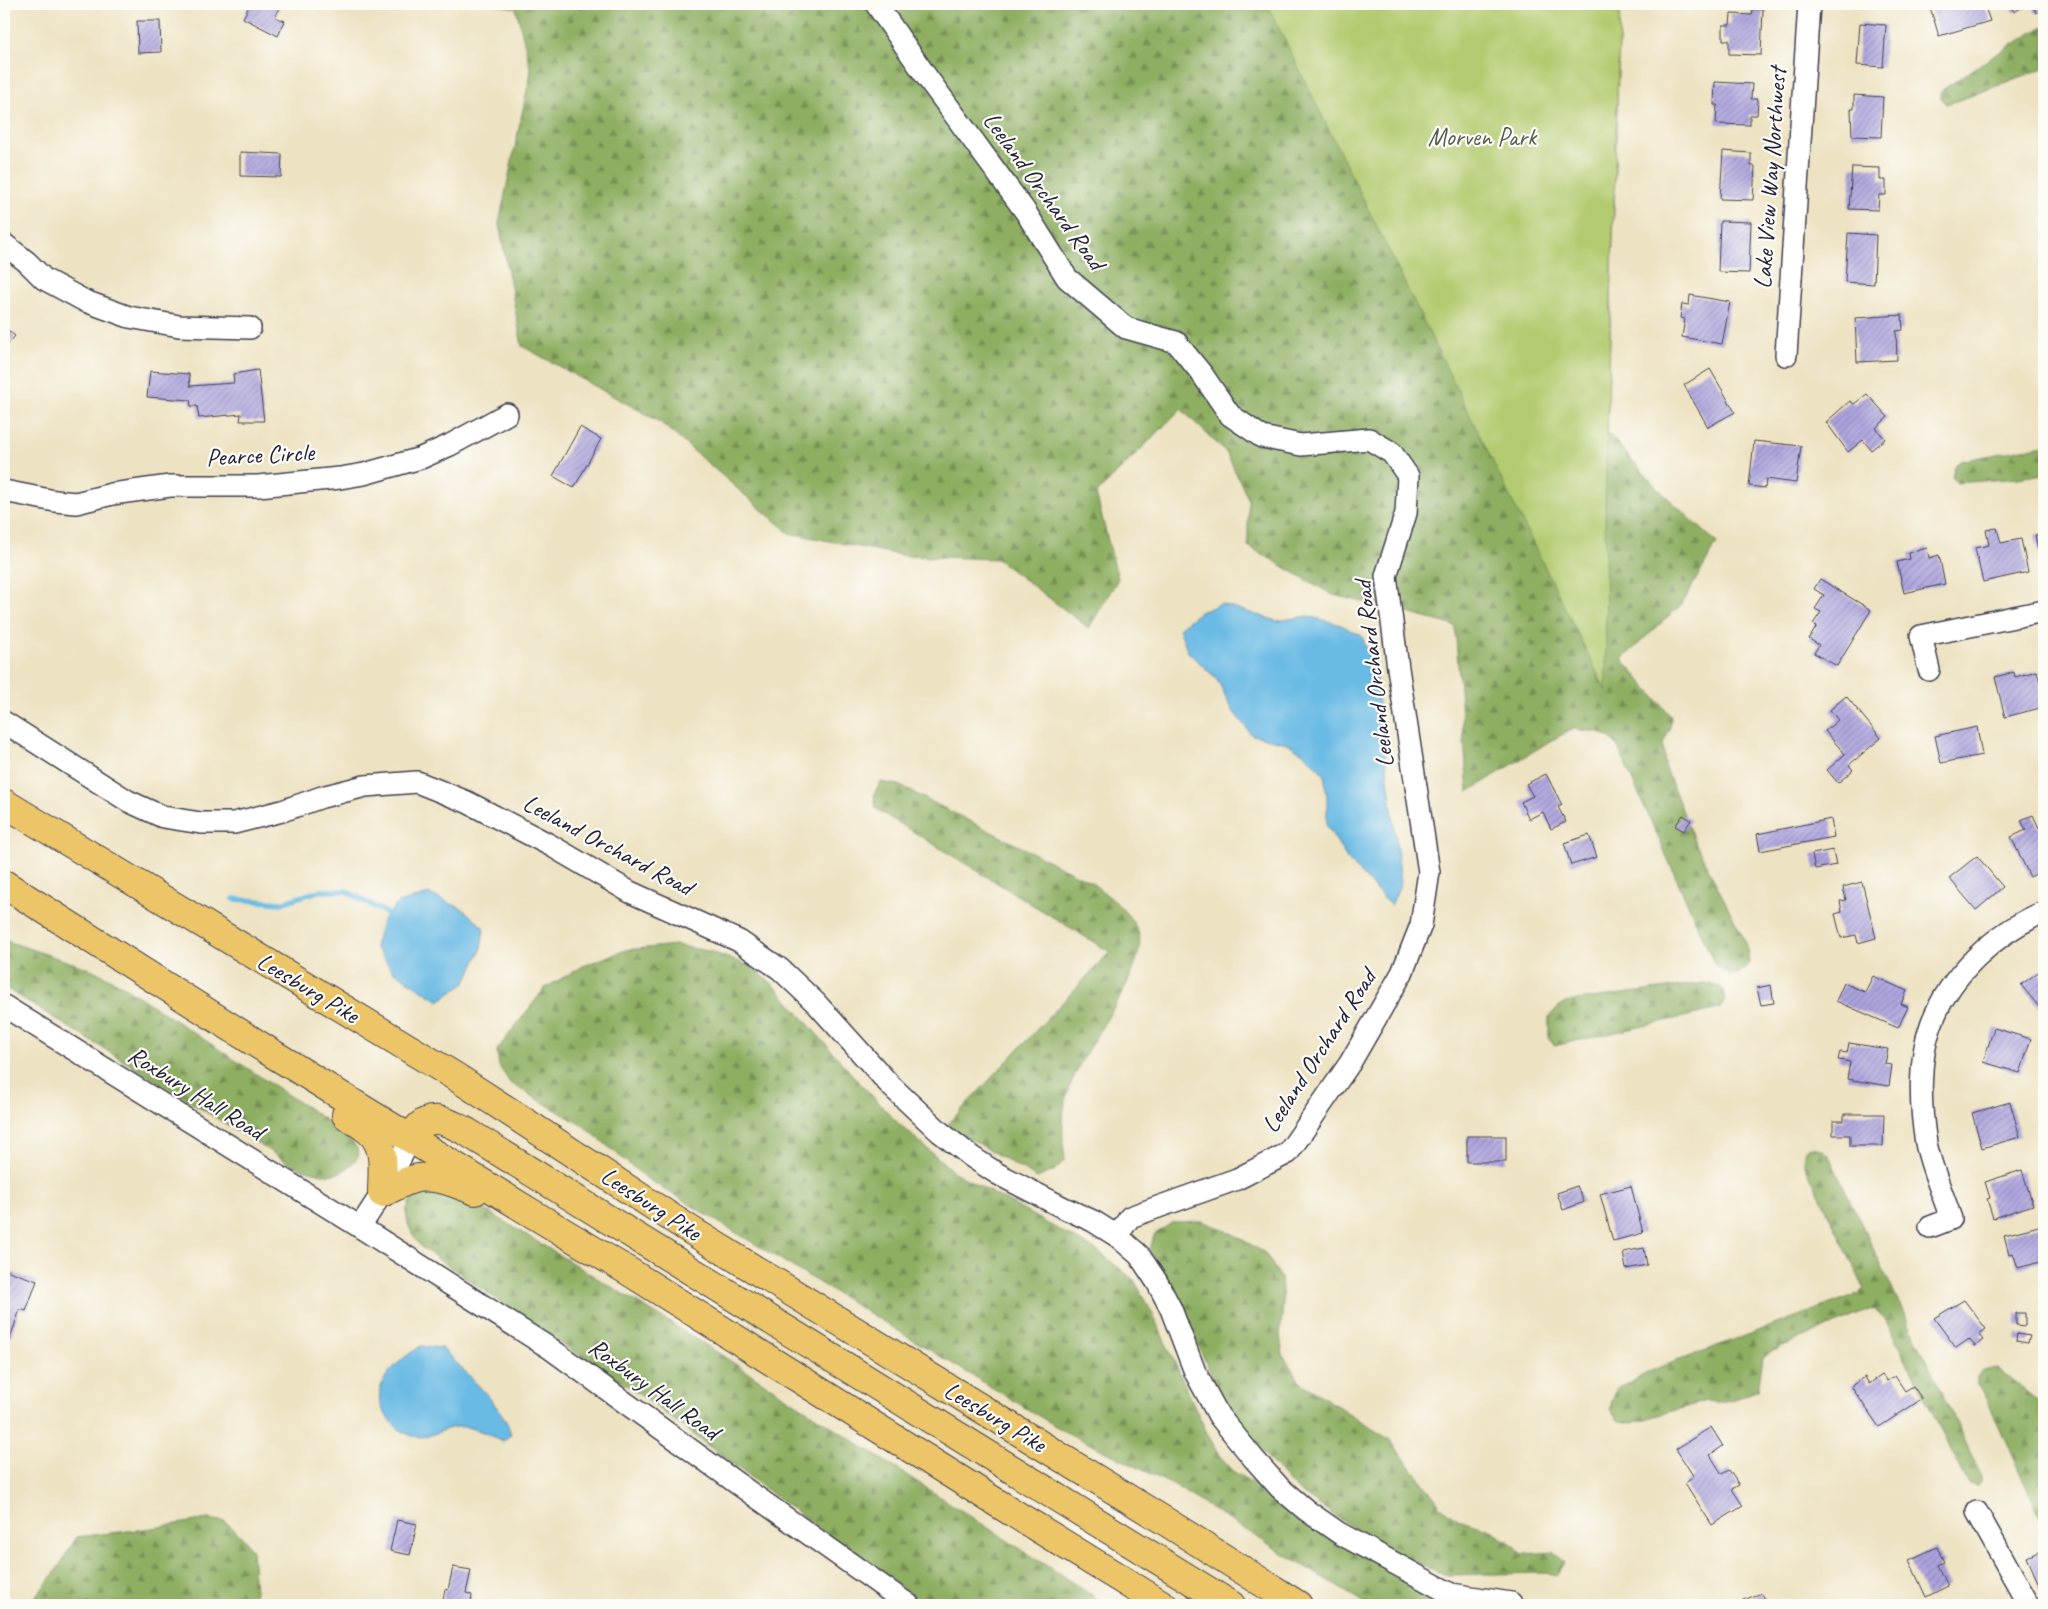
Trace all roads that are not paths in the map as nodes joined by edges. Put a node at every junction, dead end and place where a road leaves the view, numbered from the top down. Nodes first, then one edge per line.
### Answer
1 (876, 4) edge
2 (1809, 4) edge
3 (4, 244) edge
4 (250, 328) dead end
5 (1786, 355) dead end
6 (507, 414) dead end
7 (4, 490) edge
8 (2044, 611) edge
9 (1929, 670) dead end
10 (4, 722) edge
11 (4, 803) edge
12 (4, 884) edge
13 (2044, 912) edge
14 (4, 1006) edge
15 (270, 1052) junction
16 (411, 1138) junction
17 (382, 1192) junction
18 (528, 1211) junction
19 (360, 1227) junction
20 (1930, 1227) dead end
21 (1117, 1236) junction
22 (994, 1501) junction
23 (1977, 1512) dead end
24 (1511, 1603) dead end
25 (909, 1605) edge
26 (1137, 1605) edge
27 (1163, 1605) edge
28 (1230, 1605) edge
29 (1298, 1605) edge
30 (2029, 1605) edge

1 - 21 street, Leeland Orchard Road
2 - 5 street, Lake View Way Northwest
3 - 4 street
6 - 7 street, Pearce Circle
8 - 9 street
10 - 21 street, Leeland Orchard Road
11 - 29 highway, Leesburg Pike
12 - 15 highway
13 - 20 street
14 - 19 street, Roxbury Hall Road
15 - 16 highway
15 - 17 highway
16 - 17 street
16 - 18 highway
16 - 28 highway
17 - 18 highway
17 - 19 street
18 - 22 highway
19 - 25 street, Roxbury Hall Road
21 - 24 street, Leeland Orchard Road
22 - 26 highway
22 - 27 highway
23 - 30 street

